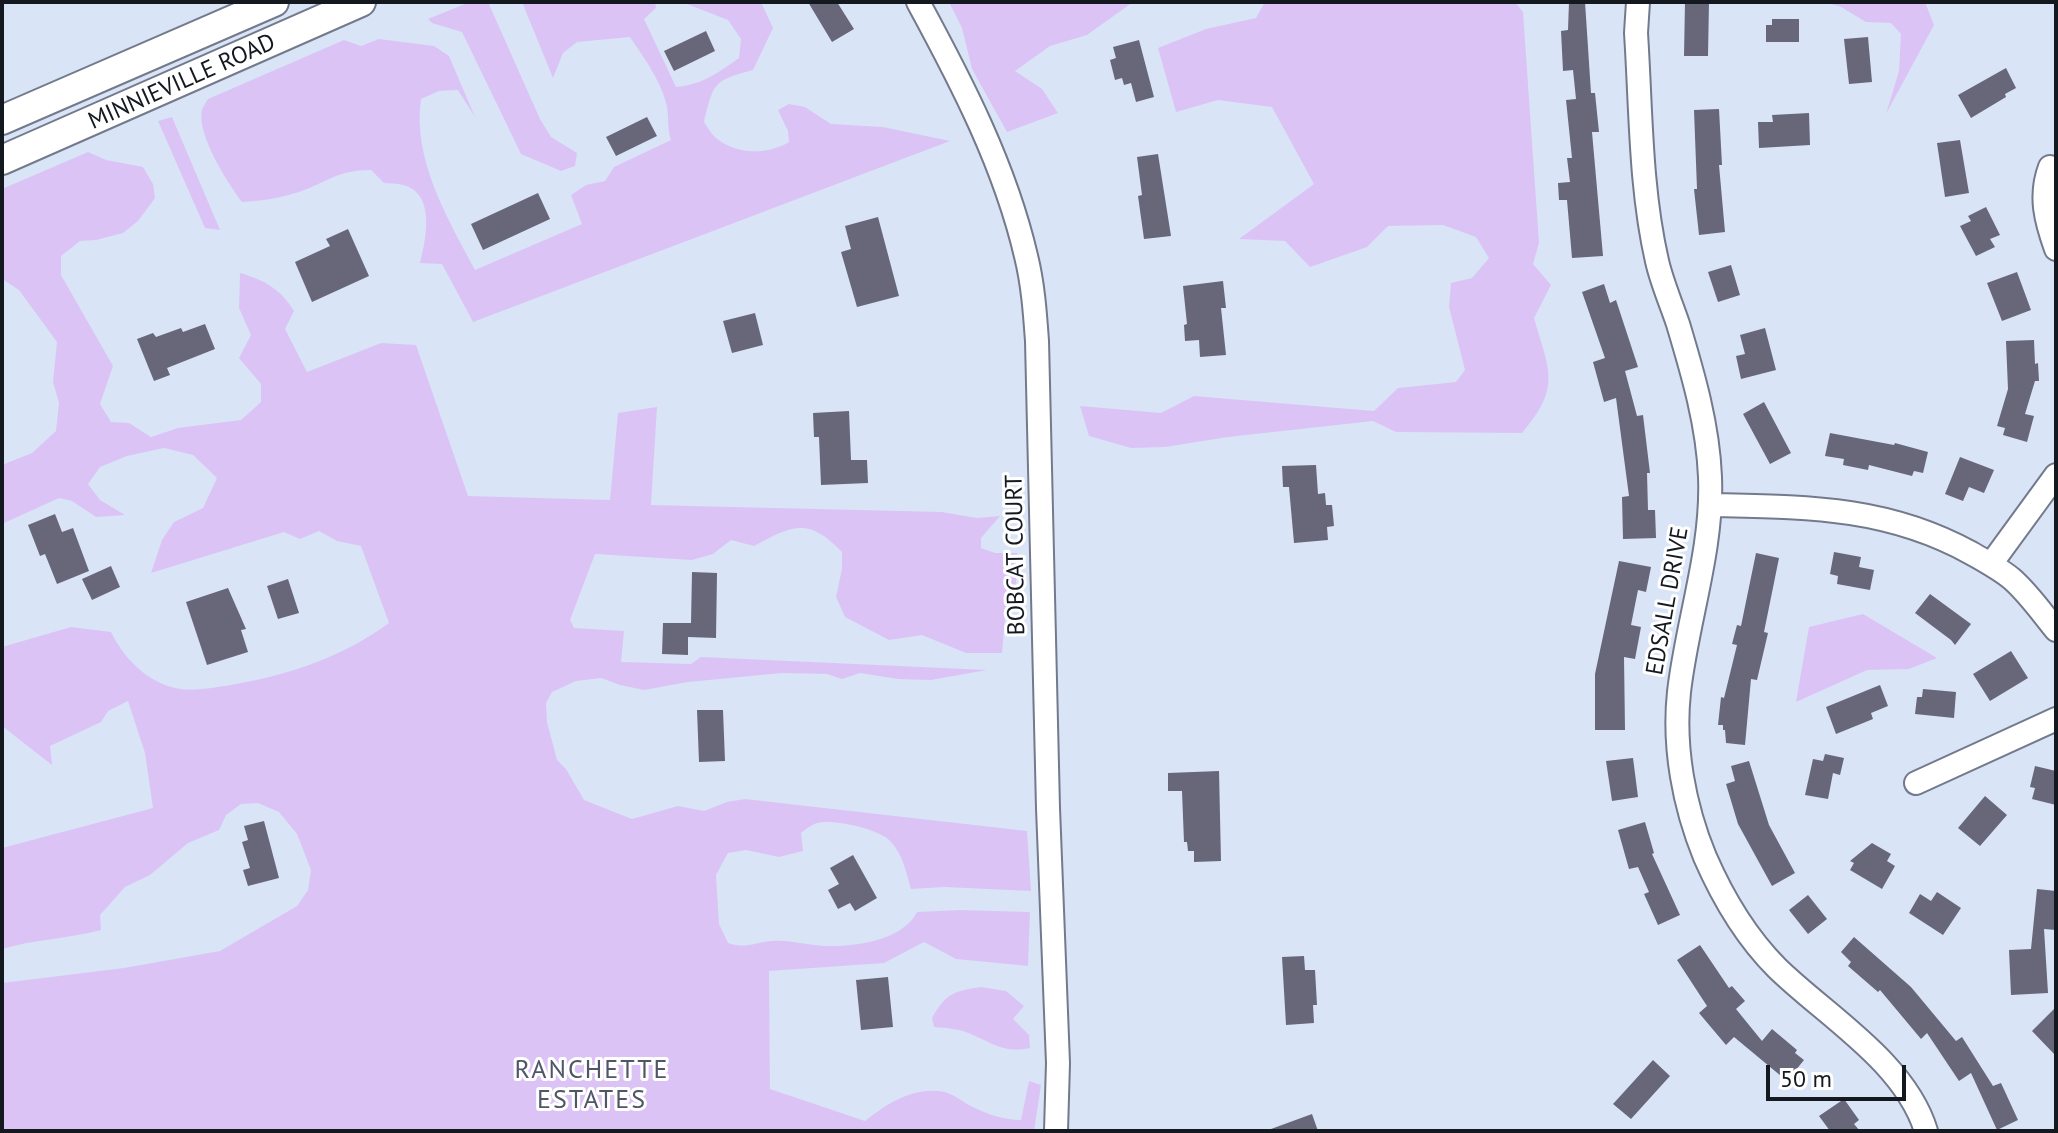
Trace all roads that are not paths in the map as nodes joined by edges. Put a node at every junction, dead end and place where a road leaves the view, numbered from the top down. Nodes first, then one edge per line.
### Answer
1 (274, 2) edge
2 (361, 2) edge
3 (918, 2) edge
4 (1638, 2) edge
5 (2, 120) edge
6 (2, 160) edge
7 (2050, 167) dead end
8 (2056, 249) edge
9 (2056, 475) edge
10 (1710, 505) junction
11 (1991, 564) junction
12 (2056, 630) edge
13 (2056, 719) edge
14 (1916, 783) dead end
15 (1056, 1131) edge
16 (1926, 1131) edge

1 - 5 main road, MINNIEVILLE ROAD
2 - 6 main road, MINNIEVILLE ROAD
3 - 15 street, BOBCAT COURT
4 - 10 street, EDSALL DRIVE
7 - 8 street
9 - 11 street
10 - 11 street
10 - 16 street, EDSALL DRIVE
11 - 12 street
13 - 14 street

